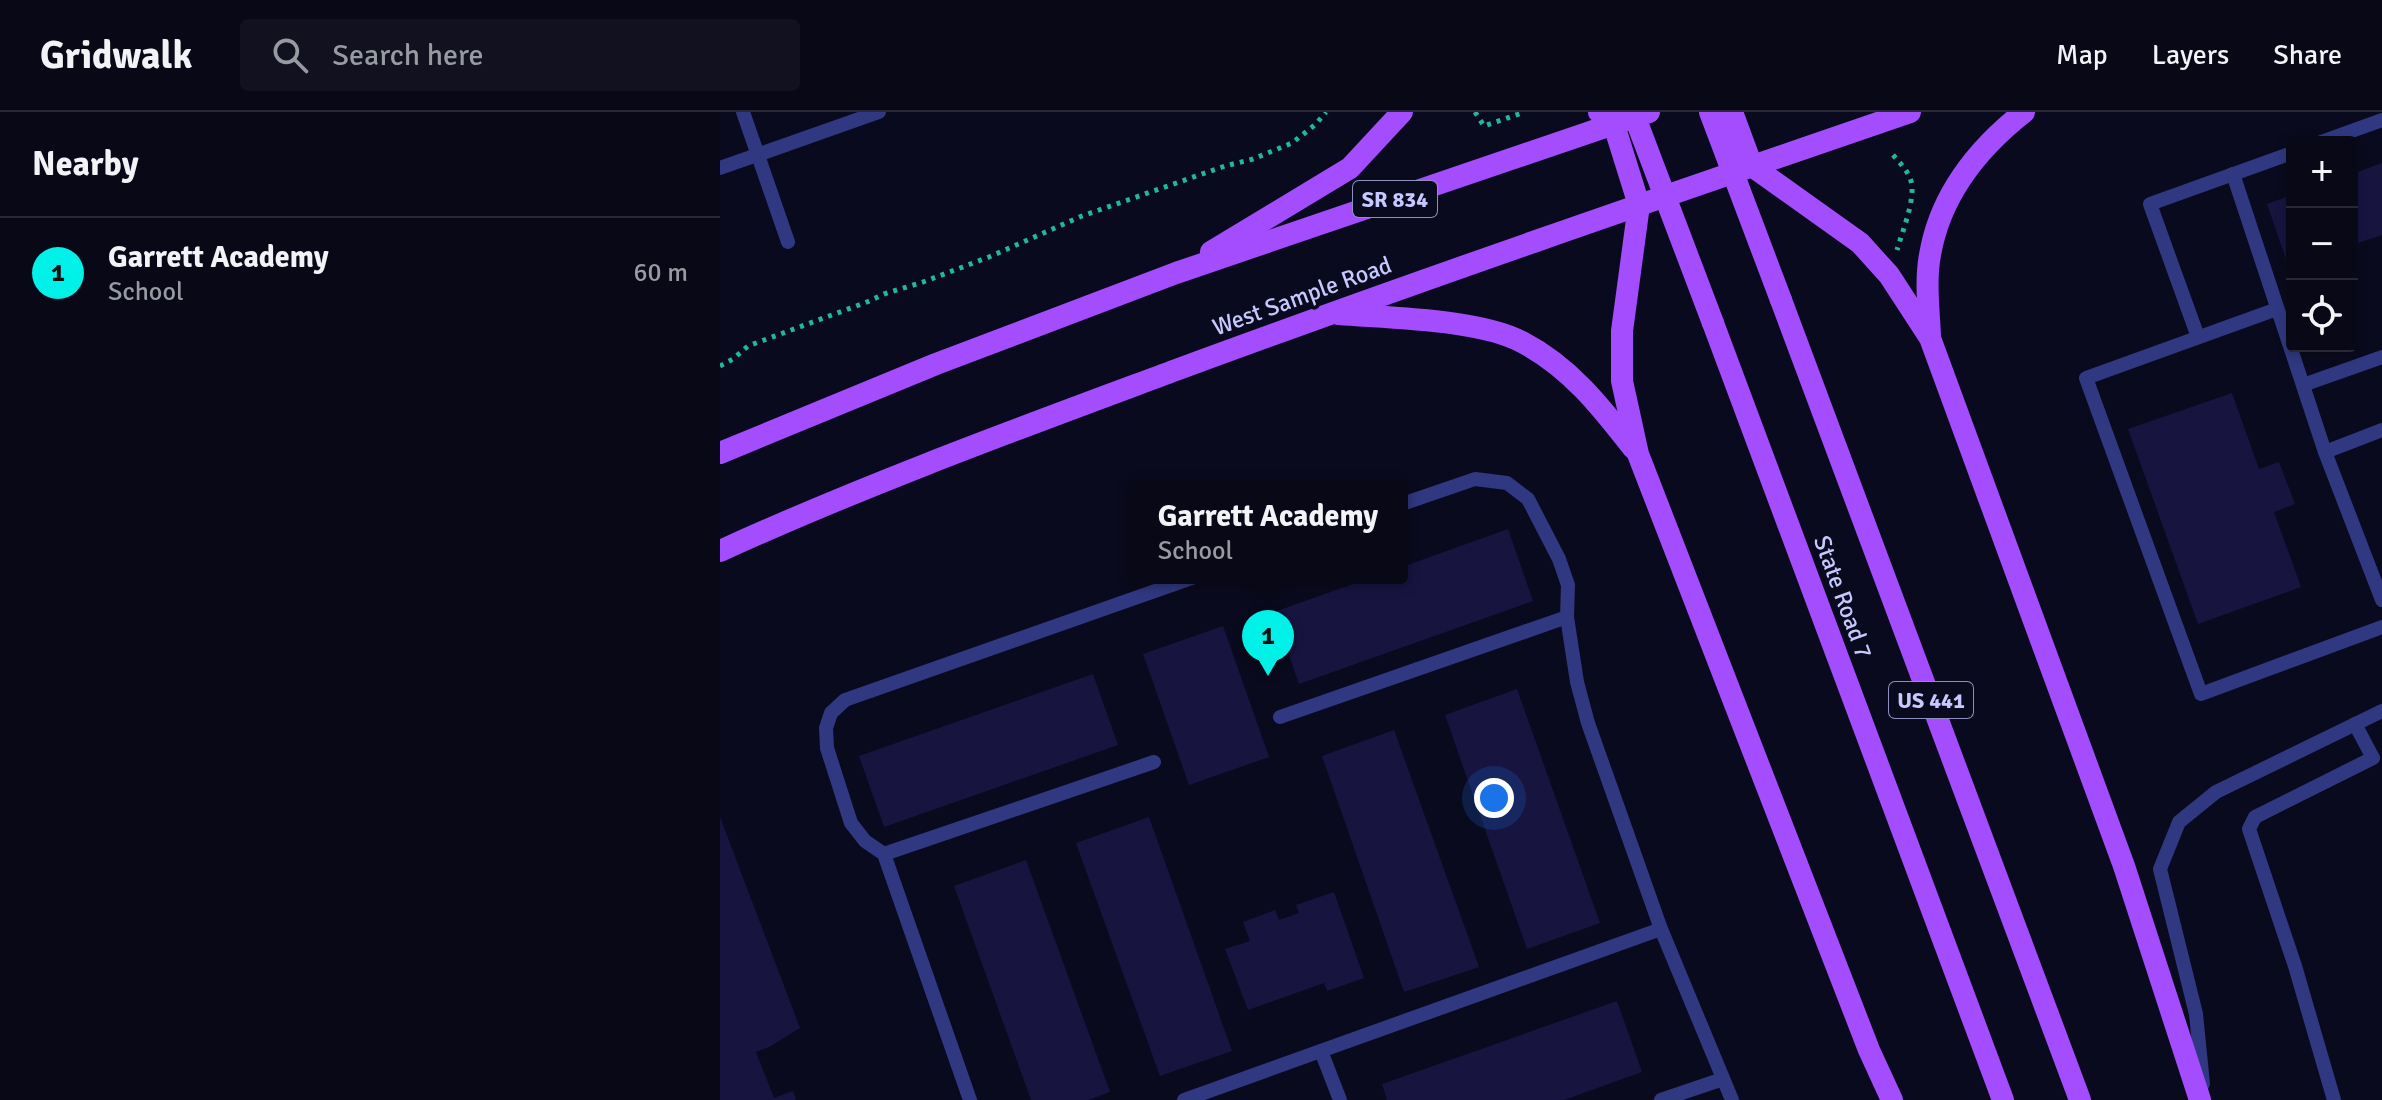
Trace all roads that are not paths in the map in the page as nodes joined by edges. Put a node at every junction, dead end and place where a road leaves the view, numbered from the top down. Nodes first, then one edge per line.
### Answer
1 (743, 112) edge
2 (879, 112) edge
3 (1402, 112) edge
4 (1649, 112) edge
5 (1710, 112) edge
6 (1732, 112) edge
7 (1910, 112) edge
8 (2024, 112) edge
9 (1615, 116) edge
10 (2382, 120) edge
11 (2338, 136) edge
12 (758, 155) junction
13 (2286, 155) edge
14 (1752, 166) junction
15 (720, 168) edge
16 (2233, 174) junction
17 (1639, 205) junction
18 (788, 242) dead end
19 (1176, 273) junction
20 (2277, 309) junction
21 (1330, 313) junction
22 (2198, 337) junction
23 (1930, 338) junction
24 (2382, 357) edge
25 (2303, 385) junction
26 (2382, 430) edge
27 (2325, 452) junction
28 (720, 453) edge
29 (1638, 454) junction
30 (1408, 502) edge
31 (720, 551) edge
32 (1175, 584) edge
33 (2382, 600) edge
34 (1567, 617) junction
35 (2382, 627) edge
36 (2382, 711) edge
37 (1280, 717) dead end
38 (2355, 724) junction
39 (1154, 762) dead end
40 (884, 854) junction
41 (1661, 929) junction
42 (1321, 1051) junction
43 (1723, 1079) junction
44 (970, 1100) edge
45 (1184, 1100) edge
46 (1340, 1100) edge
47 (1661, 1100) edge
48 (1732, 1100) edge
49 (1892, 1100) edge
50 (2003, 1100) edge
51 (2080, 1100) edge
52 (2202, 1100) edge
53 (2334, 1100) edge

1 - 12 lane
2 - 12 lane
3 - 19 main road
4 - 9 main road, SR 834
5 - 51 main road, State Road 7 / US 441, bridge
6 - 14 main road
7 - 14 main road, West Sample Road
8 - 23 main road
9 - 17 main road
9 - 19 main road, SR 834
9 - 50 main road, State Road 7 / US 441, bridge
10 - 11 lane
12 - 15 lane
12 - 18 lane
13 - 16 lane
14 - 17 main road, West Sample Road
14 - 23 main road
16 - 20 lane
16 - 22 lane
17 - 21 main road, West Sample Road
17 - 29 main road
19 - 28 main road, SR 834
20 - 22 lane
20 - 25 lane
21 - 29 main road
21 - 31 main road, West Sample Road
22 - 35 lane
23 - 52 main road
24 - 25 lane
25 - 27 lane
26 - 27 lane
27 - 33 lane
29 - 49 main road
30 - 34 lane
32 - 40 lane
34 - 37 lane
34 - 41 lane
36 - 38 lane
38 - 52 lane
38 - 53 lane
39 - 40 lane
40 - 44 lane
41 - 42 lane
41 - 43 lane
42 - 45 lane
42 - 46 lane
43 - 47 lane
43 - 48 lane

